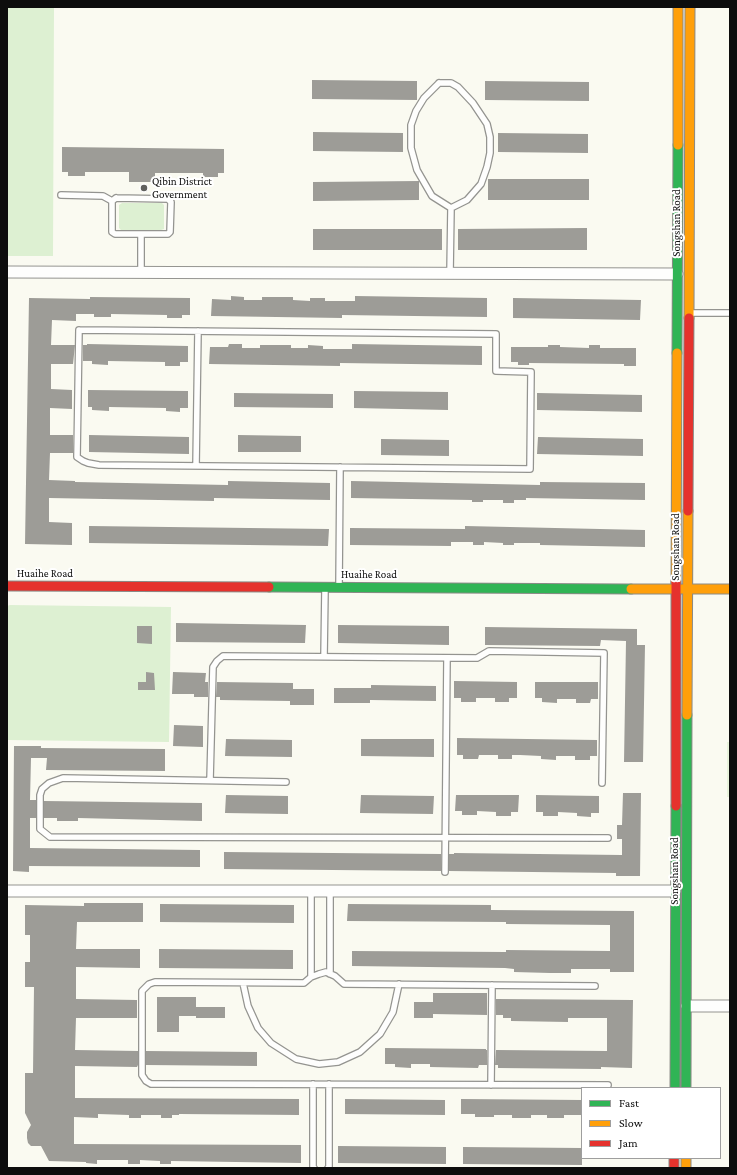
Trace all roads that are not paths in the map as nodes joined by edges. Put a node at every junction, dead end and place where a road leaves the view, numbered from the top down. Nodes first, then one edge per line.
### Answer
1 (678, 7) edge
2 (690, 7) edge
3 (61, 195) dead end
4 (112, 201) junction
5 (450, 208) junction
6 (141, 234) junction
7 (7, 272) edge
8 (141, 272) junction
9 (450, 273) junction
10 (677, 274) junction
11 (689, 313) junction
12 (730, 313) edge
13 (198, 331) junction
14 (196, 466) junction
15 (340, 467) junction
16 (7, 586) edge
17 (324, 587) junction
18 (339, 587) junction
19 (676, 589) junction
20 (688, 589) junction
21 (730, 589) edge
22 (324, 657) junction
23 (447, 658) junction
24 (210, 780) junction
25 (286, 782) dead end
26 (602, 783) dead end
27 (445, 838) junction
28 (608, 838) dead end
29 (445, 872) dead end
30 (311, 891) junction
31 (330, 891) junction
32 (675, 891) junction
33 (7, 892) edge
34 (330, 974) junction
35 (311, 977) junction
36 (243, 983) junction
37 (399, 984) junction
38 (492, 985) junction
39 (595, 986) dead end
40 (687, 1006) junction
41 (730, 1006) edge
42 (313, 1084) junction
43 (329, 1084) junction
44 (491, 1085) junction
45 (608, 1085) dead end
46 (675, 1087) edge
47 (686, 1087) edge
48 (314, 1168) edge
49 (328, 1168) edge

1 - 10 street, Songshan Road
2 - 11 street, Songshan Road
3 - 4 lane
4 - 6 lane
4 - 6 lane
5 - 5 lane
5 - 9 lane
6 - 8 lane
7 - 8 street
8 - 9 street
9 - 10 street
10 - 19 street, Songshan Road
11 - 12 lane
11 - 20 street, Songshan Road
13 - 14 lane
13 - 14 lane
13 - 15 lane
14 - 15 lane
15 - 18 lane
16 - 17 street, Huaihe Road
17 - 18 street, Huaihe Road
17 - 22 lane
18 - 19 street, Huaihe Road
19 - 20 street, Huaihe Road
19 - 32 street, Songshan Road
20 - 21 street, Huaihe Road
20 - 40 street, Songshan Road
22 - 23 lane
22 - 24 lane
23 - 26 lane
23 - 27 lane
24 - 25 lane
24 - 27 lane
27 - 28 lane
27 - 29 lane
30 - 31 street
30 - 33 street
30 - 35 lane
31 - 32 street
31 - 34 lane
32 - 46 street, Songshan Road
34 - 35 lane
34 - 37 lane
35 - 36 lane
36 - 37 lane
36 - 42 lane
37 - 38 lane
38 - 39 lane
38 - 44 lane
40 - 41 street
40 - 47 street, Songshan Road
42 - 43 lane
42 - 48 lane
43 - 44 lane
43 - 49 lane
44 - 45 lane

